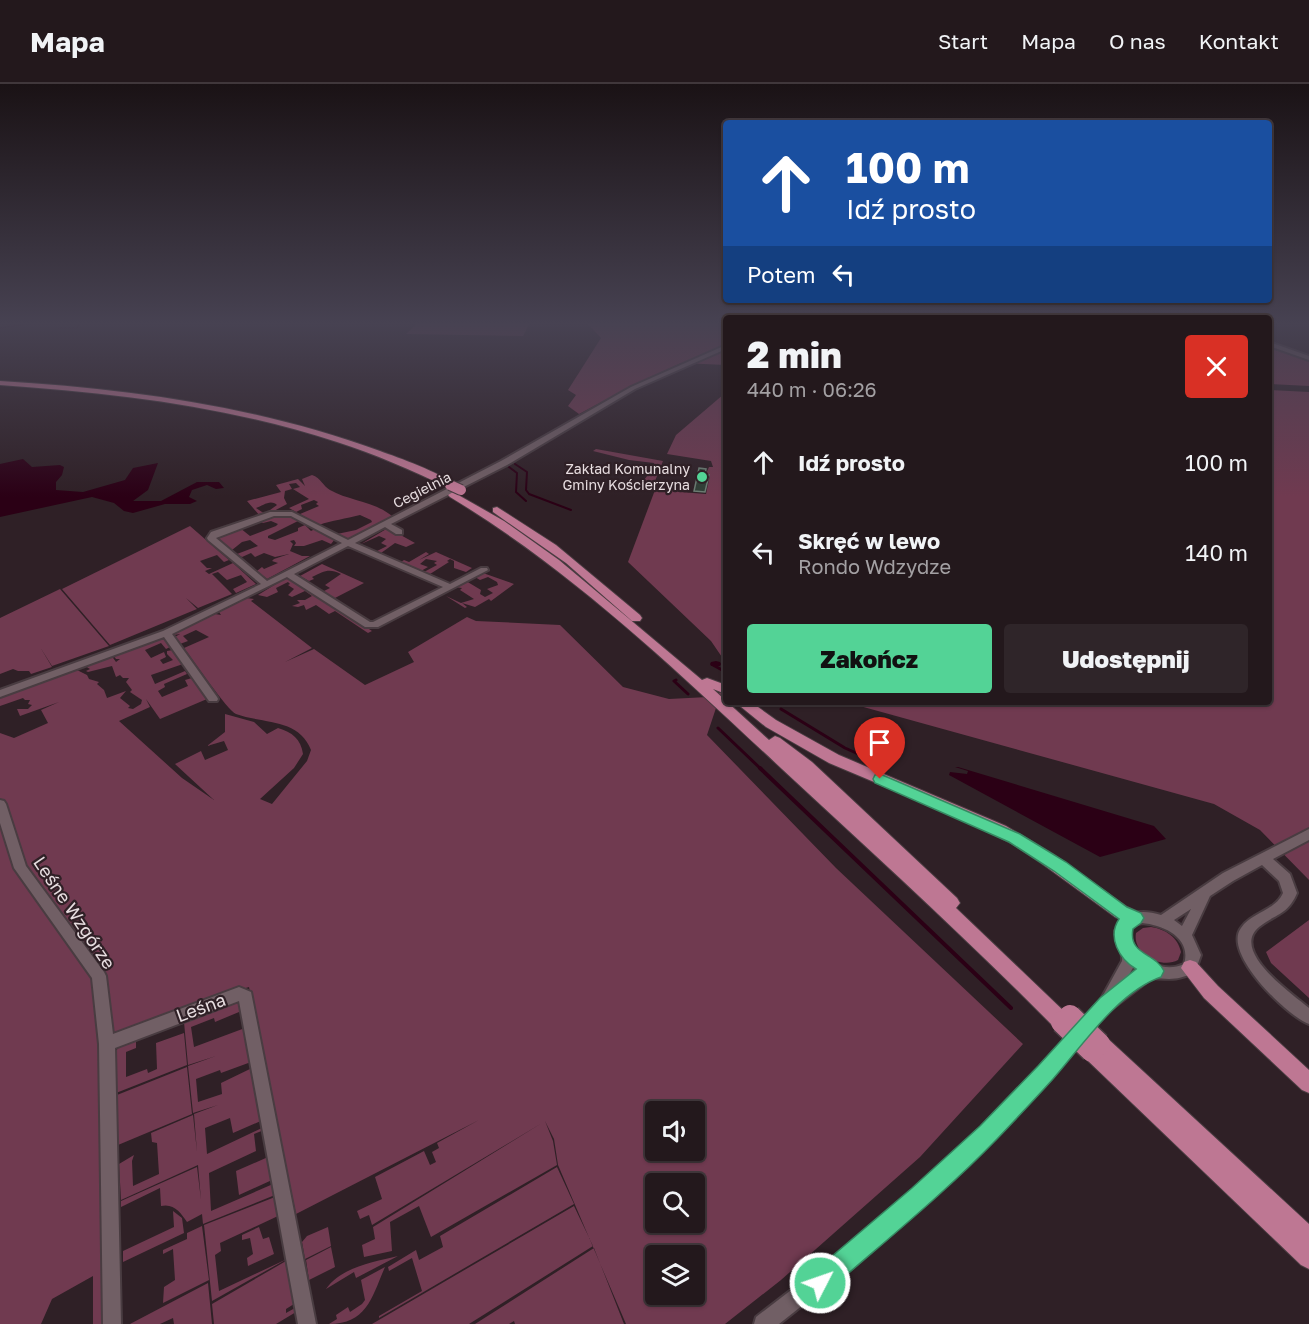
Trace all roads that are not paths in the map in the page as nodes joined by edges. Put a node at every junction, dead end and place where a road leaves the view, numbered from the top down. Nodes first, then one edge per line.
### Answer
1 (649, 381) edge
2 (2, 383) edge
3 (451, 490) junction
4 (385, 524) junction
5 (399, 532) dead end
6 (348, 543) junction
7 (484, 570) dead end
8 (288, 574) junction
9 (267, 585) junction
10 (450, 587) junction
11 (166, 633) junction
12 (708, 681) junction
13 (723, 688) edge
14 (0, 694) edge
15 (723, 695) edge
16 (213, 699) dead end
17 (735, 705) edge
18 (746, 705) edge
19 (0, 804) edge
20 (1309, 834) edge
21 (1263, 858) junction
22 (1204, 895) junction
23 (1135, 918) junction
24 (1163, 921) junction
25 (1185, 936) junction
26 (1130, 954) junction
27 (1190, 968) junction
28 (1155, 971) junction
29 (1106, 1004) junction
30 (1309, 1017) edge
31 (1066, 1019) junction
32 (107, 1044) junction
33 (1096, 1047) junction
34 (1309, 1083) edge
35 (1309, 1240) edge
36 (1309, 1257) edge
37 (112, 1324) edge
38 (307, 1324) edge
39 (763, 1324) edge

1 - 4 street, Cegielnia
2 - 3 main road
3 - 12 main road
3 - 31 main road
4 - 5 street
4 - 6 street, Cegielnia
6 - 8 street, Cegielnia
6 - 9 street
6 - 10 street
7 - 10 street
8 - 9 street, Cegielnia
8 - 10 street
9 - 11 street, Cegielnia
11 - 14 street, Cegielnia
11 - 16 street
12 - 13 main road
12 - 15 main road
17 - 31 main road
18 - 23 main road
19 - 32 street, Leśne Wzgórze
20 - 21 street
21 - 22 street
21 - 30 street
22 - 24 street
22 - 25 street
23 - 24 street
23 - 26 street
24 - 25 street
25 - 27 street
26 - 28 street
26 - 29 street
27 - 28 street
27 - 34 main road
28 - 29 street
29 - 39 street
31 - 33 main road, bridge
32 - 37 street
32 - 38 street, Leśna
33 - 35 main road
33 - 36 main road

